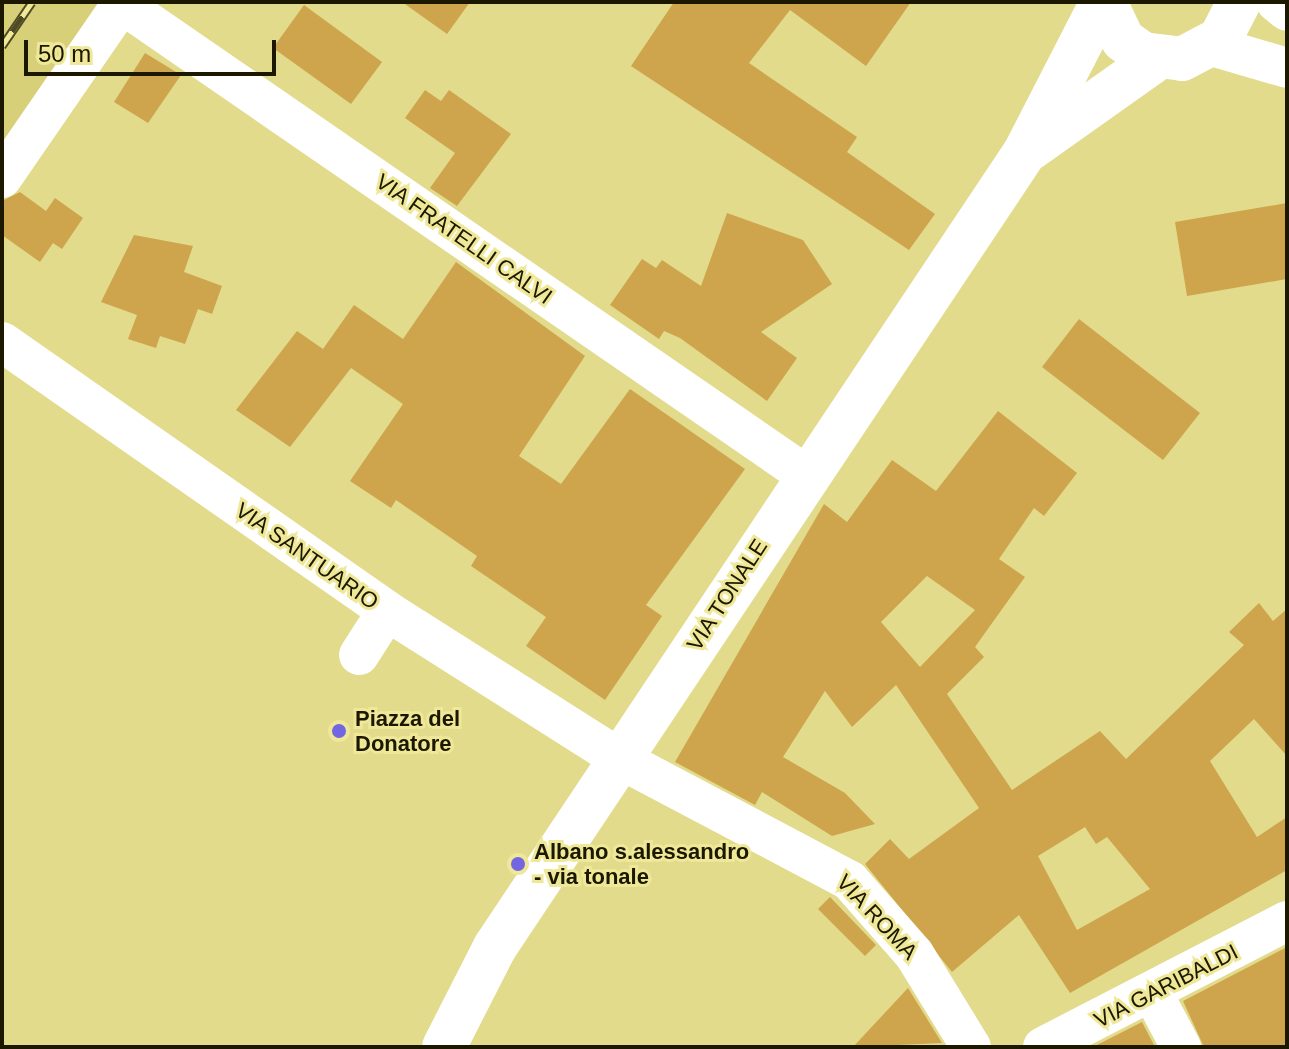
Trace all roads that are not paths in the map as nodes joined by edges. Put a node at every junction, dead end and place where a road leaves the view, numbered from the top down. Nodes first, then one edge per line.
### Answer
1 (1104, 2) edge
2 (1239, 2) edge
3 (1276, 2) edge
4 (122, 3) edge
5 (1287, 11) edge
6 (1212, 46) junction
7 (1158, 58) junction
8 (1287, 68) edge
9 (1025, 152) junction
10 (2, 178) edge
11 (2, 342) edge
12 (806, 475) junction
13 (387, 611) junction
14 (359, 655) dead end
15 (620, 759) junction
16 (1287, 921) edge
17 (1154, 996) junction
18 (444, 1047) edge
19 (971, 1047) edge
20 (1043, 1047) edge
21 (1181, 1047) edge

1 - 7 main road, VIA TONALE
1 - 9 main road, VIA TONALE
2 - 6 main road
3 - 5 street
4 - 10 street
4 - 12 street, VIA FRATELLI CALVI
6 - 7 main road, VIA TONALE
6 - 8 street
7 - 9 main road, VIA TONALE
9 - 12 main road, VIA TONALE
11 - 13 street, VIA SANTUARIO
12 - 15 main road, VIA TONALE
13 - 14 street
13 - 15 street, VIA SANTUARIO
15 - 18 main road, VIA TONALE
15 - 19 street, VIA ROMA
16 - 17 street, VIA GARIBALDI
17 - 20 street, VIA GARIBALDI
17 - 21 street

